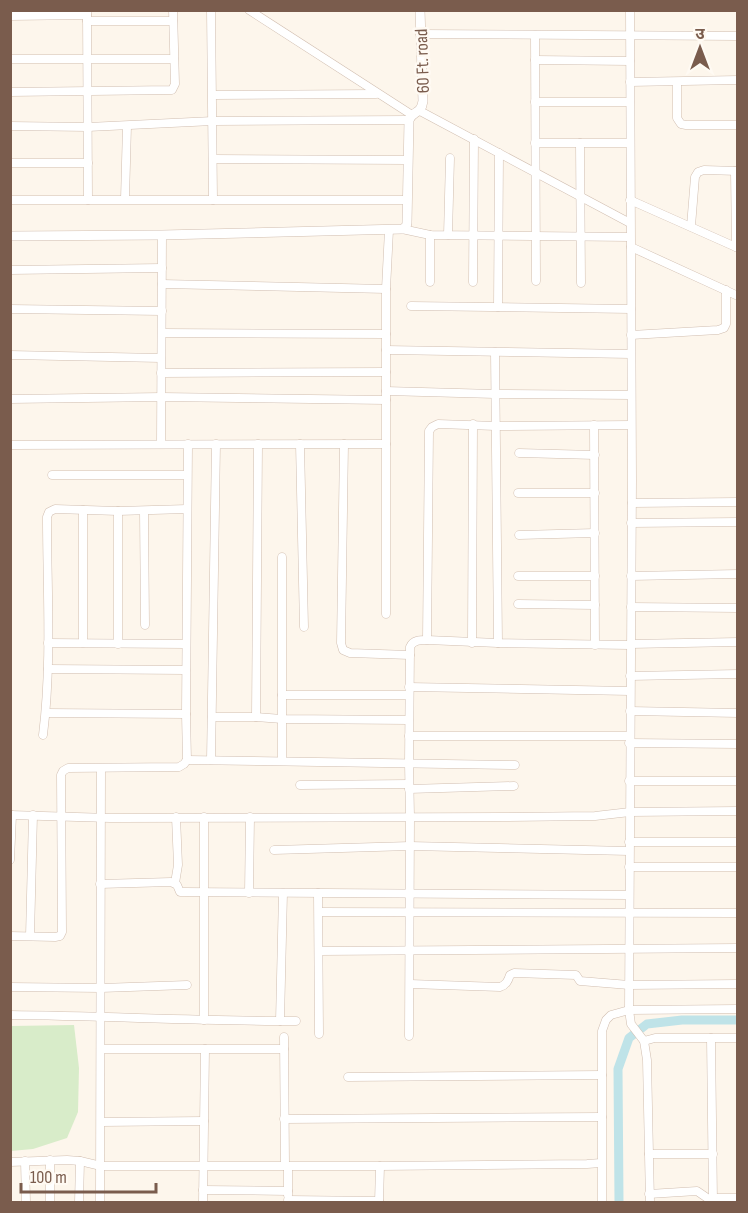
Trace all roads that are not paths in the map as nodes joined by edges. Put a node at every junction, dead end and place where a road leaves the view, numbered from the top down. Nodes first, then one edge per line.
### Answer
1 (173, 10) edge
2 (212, 10) edge
3 (249, 10) edge
4 (420, 10) edge
5 (630, 10) edge
6 (10, 16) edge
7 (87, 16) edge
8 (173, 21) junction
9 (420, 34) junction
10 (536, 35) junction
11 (630, 36) junction
12 (738, 36) edge
13 (10, 59) edge
14 (87, 59) junction
15 (174, 59) junction
16 (536, 60) junction
17 (630, 61) junction
18 (738, 80) edge
19 (630, 82) junction
20 (677, 82) junction
21 (87, 90) junction
22 (10, 92) edge
23 (378, 94) junction
24 (213, 95) junction
25 (535, 102) junction
26 (630, 102) junction
27 (414, 115) junction
28 (213, 121) junction
29 (738, 125) edge
30 (10, 126) edge
31 (127, 126) junction
32 (88, 127) junction
33 (474, 140) junction
34 (535, 143) junction
35 (580, 143) junction
36 (630, 143) junction
37 (499, 153) junction
38 (450, 158) dead end
39 (213, 159) junction
40 (408, 160) junction
41 (88, 163) junction
42 (10, 164) edge
43 (736, 171) edge
44 (535, 172) junction
45 (580, 196) junction
46 (125, 199) junction
47 (10, 200) edge
48 (88, 200) junction
49 (213, 200) junction
50 (408, 200) junction
51 (630, 200) junction
52 (630, 223) junction
53 (691, 226) junction
54 (402, 229) junction
55 (389, 230) junction
56 (162, 235) junction
57 (430, 235) junction
58 (448, 235) junction
59 (10, 236) edge
60 (473, 236) junction
61 (499, 236) junction
62 (535, 236) junction
63 (580, 236) junction
64 (630, 237) junction
65 (631, 247) junction
66 (737, 248) edge
67 (162, 268) junction
68 (10, 270) edge
69 (536, 281) dead end
70 (430, 282) dead end
71 (473, 282) dead end
72 (581, 283) dead end
73 (162, 284) junction
74 (386, 289) junction
75 (726, 290) junction
76 (738, 296) edge
77 (411, 306) dead end
78 (498, 308) junction
79 (10, 309) edge
80 (631, 309) junction
81 (162, 311) junction
82 (162, 333) junction
83 (386, 334) junction
84 (631, 335) junction
85 (386, 350) junction
86 (495, 352) junction
87 (631, 354) junction
88 (10, 355) edge
89 (161, 357) junction
90 (386, 372) junction
91 (161, 373) junction
92 (386, 391) junction
93 (495, 394) junction
94 (631, 395) junction
95 (162, 397) junction
96 (10, 399) edge
97 (386, 400) junction
98 (473, 424) junction
99 (594, 425) junction
100 (631, 425) junction
101 (496, 426) junction
102 (161, 444) junction
103 (188, 444) junction
104 (216, 444) junction
105 (258, 444) junction
106 (300, 444) junction
107 (344, 444) junction
108 (386, 444) junction
109 (10, 445) edge
110 (519, 453) dead end
111 (594, 455) junction
112 (52, 475) dead end
113 (187, 475) junction
114 (518, 493) dead end
115 (595, 493) junction
116 (738, 502) edge
117 (632, 503) junction
118 (187, 509) junction
119 (83, 510) junction
120 (118, 511) junction
121 (144, 511) junction
122 (738, 522) edge
123 (631, 523) junction
124 (595, 533) junction
125 (519, 535) dead end
126 (282, 557) dead end
127 (738, 574) edge
128 (518, 576) dead end
129 (595, 576) junction
130 (631, 576) junction
131 (518, 604) dead end
132 (595, 605) junction
133 (631, 607) junction
134 (738, 608) edge
135 (386, 614) dead end
136 (145, 625) dead end
137 (304, 627) dead end
138 (428, 640) junction
139 (738, 642) edge
140 (48, 643) junction
141 (83, 643) junction
142 (472, 643) junction
143 (118, 644) junction
144 (186, 644) junction
145 (498, 644) junction
146 (630, 644) junction
147 (595, 645) junction
148 (410, 655) junction
149 (48, 669) junction
150 (186, 670) junction
151 (738, 674) edge
152 (630, 676) junction
153 (409, 691) junction
154 (630, 691) junction
155 (282, 695) junction
156 (630, 711) junction
157 (46, 713) junction
158 (738, 713) edge
159 (186, 714) junction
160 (212, 717) junction
161 (256, 717) junction
162 (282, 719) junction
163 (409, 720) junction
164 (43, 735) dead end
165 (409, 736) junction
166 (629, 739) junction
167 (738, 744) edge
168 (187, 760) junction
169 (211, 760) junction
170 (282, 761) junction
171 (409, 763) junction
172 (515, 765) dead end
173 (101, 769) junction
174 (629, 781) junction
175 (738, 781) edge
176 (300, 785) dead end
177 (514, 786) dead end
178 (409, 787) junction
179 (738, 811) edge
180 (630, 812) junction
181 (11, 815) edge
182 (33, 815) junction
183 (62, 816) junction
184 (100, 817) junction
185 (176, 817) junction
186 (204, 817) junction
187 (250, 817) junction
188 (410, 817) junction
189 (738, 842) edge
190 (410, 846) junction
191 (629, 847) junction
192 (274, 850) dead end
193 (10, 860) edge
194 (629, 867) junction
195 (738, 867) edge
196 (175, 883) junction
197 (100, 884) junction
198 (204, 892) junction
199 (249, 893) junction
200 (283, 893) junction
201 (318, 893) junction
202 (410, 894) junction
203 (629, 894) junction
204 (319, 912) junction
205 (409, 913) junction
206 (629, 913) junction
207 (738, 913) edge
208 (10, 936) edge
209 (30, 936) junction
210 (738, 948) edge
211 (629, 949) junction
212 (409, 950) junction
213 (319, 951) junction
214 (410, 984) junction
215 (738, 984) edge
216 (187, 985) dead end
217 (629, 985) junction
218 (10, 987) edge
219 (101, 988) junction
220 (738, 1009) edge
221 (629, 1010) junction
222 (10, 1015) edge
223 (101, 1016) junction
224 (204, 1020) junction
225 (280, 1021) junction
226 (296, 1021) dead end
227 (319, 1034) dead end
228 (409, 1036) dead end
229 (284, 1037) dead end
230 (711, 1038) junction
231 (738, 1038) edge
232 (643, 1039) junction
233 (101, 1049) junction
234 (205, 1049) junction
235 (284, 1049) junction
236 (602, 1075) junction
237 (348, 1077) dead end
238 (602, 1117) junction
239 (284, 1119) junction
240 (204, 1121) junction
241 (101, 1122) junction
242 (649, 1154) junction
243 (713, 1154) junction
244 (25, 1161) junction
245 (50, 1161) junction
246 (80, 1161) junction
247 (10, 1162) edge
248 (601, 1162) junction
249 (101, 1166) junction
250 (204, 1166) junction
251 (286, 1166) junction
252 (380, 1166) junction
253 (203, 1190) junction
254 (288, 1191) junction
255 (649, 1198) edge
256 (738, 1198) edge
257 (288, 1201) edge
258 (713, 1201) edge
259 (379, 1202) edge
260 (26, 1203) edge
261 (50, 1203) edge
262 (79, 1203) edge
263 (100, 1203) edge
264 (203, 1203) edge
265 (602, 1203) edge

1 - 8 street
2 - 24 street
3 - 23 street
4 - 9 street, 60 Ft. road
5 - 11 street
6 - 7 street
7 - 8 street
7 - 14 street
8 - 15 street
9 - 10 street
9 - 27 street, 60 Ft. road
10 - 11 street
10 - 16 street
11 - 12 street
11 - 17 street
13 - 14 street
14 - 15 street
14 - 21 street
15 - 21 street
16 - 17 street
16 - 25 street
17 - 19 street
18 - 20 street
19 - 20 street
19 - 26 street
20 - 29 street
21 - 22 street
21 - 32 street
23 - 24 street
23 - 27 street
24 - 28 street
25 - 26 street
25 - 34 street
26 - 36 street
27 - 28 street
27 - 33 street
27 - 40 street, 60 Ft. road
28 - 31 street
28 - 39 street
30 - 32 street
31 - 32 street
31 - 46 street
32 - 41 street
33 - 37 street
33 - 60 street
34 - 35 street
34 - 44 street
35 - 36 street
35 - 45 street
36 - 51 street
37 - 44 street
37 - 61 street
38 - 58 street
39 - 40 street
39 - 49 street
40 - 50 street, 60 Ft. road
41 - 42 street
41 - 48 street
43 - 53 street
43 - 66 street
44 - 45 street
44 - 62 street
45 - 52 street
45 - 63 street
46 - 48 street
46 - 49 street
47 - 48 street
49 - 50 street
50 - 54 street, 60 Ft. road
51 - 52 street
51 - 53 street
52 - 64 street
53 - 66 street
54 - 55 street
54 - 57 street
55 - 56 street
55 - 74 street
56 - 59 street
56 - 67 street
57 - 58 street
57 - 70 street
58 - 60 street
60 - 61 street
60 - 71 street
61 - 62 street
61 - 78 street
62 - 63 street
62 - 69 street
63 - 64 street
63 - 72 street
64 - 65 street
65 - 75 street
65 - 80 street
67 - 68 street
67 - 73 street
73 - 74 street
73 - 81 street
74 - 83 street
75 - 76 street
75 - 84 street
77 - 78 street
78 - 80 street
79 - 81 street
80 - 84 street
81 - 82 street
82 - 83 street
82 - 89 street
83 - 85 street
84 - 87 street
85 - 86 street
85 - 90 street
86 - 87 street
86 - 93 street
87 - 94 street
88 - 89 street
89 - 91 street
90 - 91 street
90 - 92 street
91 - 95 street
92 - 93 street
92 - 97 street
93 - 94 street
93 - 101 street
94 - 100 street
95 - 96 street
95 - 97 street
95 - 102 street
97 - 108 street
98 - 101 street
98 - 138 street
98 - 142 street
99 - 100 street
99 - 101 street
99 - 111 street
100 - 117 street
101 - 145 street
102 - 103 street
102 - 109 street
103 - 104 street
103 - 113 street
104 - 105 street
104 - 160 street
105 - 106 street
105 - 161 street
106 - 107 street
106 - 137 street
107 - 108 street
107 - 148 street
108 - 135 street
110 - 111 street
111 - 115 street
112 - 113 street
113 - 118 street
114 - 115 street
115 - 124 street
116 - 117 street
117 - 123 street
118 - 121 street
118 - 144 street
119 - 120 street
119 - 140 street
119 - 141 street
120 - 121 street
120 - 143 street
121 - 136 street
122 - 123 street
123 - 130 street
124 - 125 street
124 - 129 street
126 - 155 street
127 - 130 street
128 - 129 street
129 - 132 street
130 - 133 street
131 - 132 street
132 - 147 street
133 - 134 street
133 - 146 street
138 - 142 street
138 - 148 street
139 - 146 street
140 - 141 street
140 - 149 street
141 - 143 street
142 - 145 street
143 - 144 street
144 - 150 street
145 - 147 street
146 - 147 street
146 - 152 street
148 - 153 street
149 - 150 street
149 - 157 street
150 - 159 street
151 - 152 street
152 - 154 street
153 - 154 street
153 - 155 street
153 - 163 street
154 - 156 street
155 - 162 street
156 - 158 street
156 - 166 street
157 - 159 street
157 - 164 street
159 - 168 street
160 - 161 street
160 - 169 street
161 - 162 street
162 - 163 street
162 - 170 street
163 - 165 street
165 - 166 street
165 - 171 street
166 - 167 street
166 - 174 street
168 - 169 street
168 - 173 street
169 - 170 street
170 - 171 street
171 - 172 street
171 - 178 street
173 - 183 street
173 - 184 street
174 - 175 street
174 - 180 street
176 - 178 street
177 - 178 street
178 - 188 street
179 - 180 street
180 - 188 street
180 - 191 street
181 - 182 street
181 - 193 street
182 - 183 street
182 - 209 street
183 - 184 street
183 - 209 street
184 - 185 street
184 - 197 street
185 - 186 street
185 - 196 street
186 - 187 street
186 - 198 street
187 - 188 street
187 - 199 street
188 - 190 street
189 - 191 street
190 - 191 street
190 - 192 street
190 - 202 street
191 - 194 street
194 - 195 street
194 - 203 street
196 - 197 street
196 - 198 street
197 - 219 street
198 - 199 street
198 - 224 street
199 - 200 street
200 - 201 street
200 - 225 street
201 - 202 street
201 - 204 street
202 - 203 street
202 - 205 street
203 - 206 street
204 - 205 street
204 - 213 street
205 - 206 street
205 - 212 street
206 - 207 street
206 - 211 street
208 - 209 street
210 - 211 street
211 - 212 street
211 - 217 street
212 - 213 street
212 - 214 street
213 - 227 street
214 - 217 street
214 - 228 street
215 - 217 street
216 - 219 street
217 - 221 street
218 - 219 street
219 - 223 street
220 - 221 street
221 - 232 street
221 - 236 street
222 - 223 street
223 - 224 street
223 - 233 street
224 - 225 street
225 - 226 street
229 - 235 street
230 - 231 street
230 - 232 street
230 - 243 street
232 - 242 street
233 - 234 street
233 - 241 street
234 - 235 street
234 - 240 street
235 - 239 street
236 - 237 street
236 - 238 street
238 - 239 street
238 - 248 street
239 - 251 street
240 - 241 street
240 - 250 street
241 - 249 street
242 - 243 street
242 - 255 street
243 - 258 street
244 - 245 street
244 - 247 street
244 - 260 street
245 - 246 street
245 - 261 street
246 - 249 street
246 - 262 street
248 - 252 street
248 - 265 street
249 - 250 street
249 - 263 street
250 - 251 street
250 - 253 street
251 - 252 street
251 - 254 street
252 - 259 street
253 - 254 street
253 - 264 street
254 - 257 street
255 - 258 street
256 - 258 street
257 - 259 street

